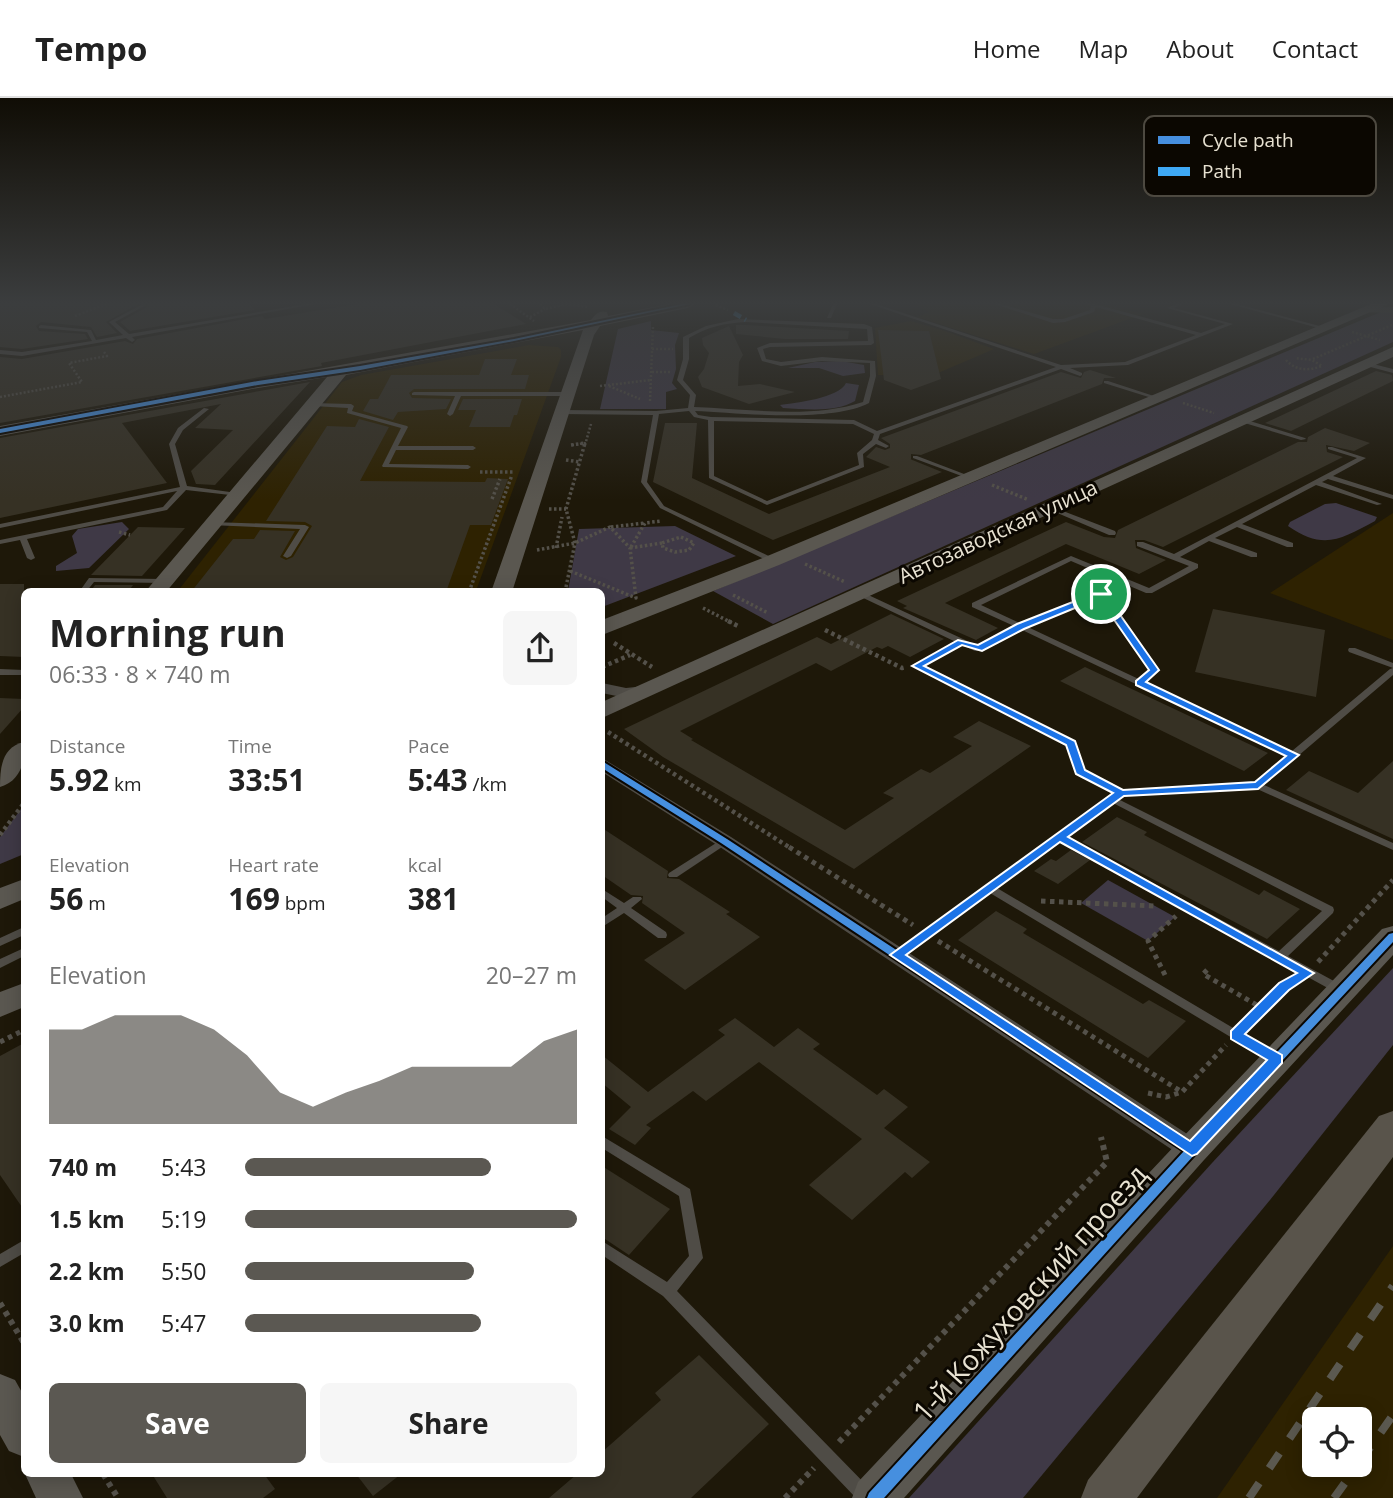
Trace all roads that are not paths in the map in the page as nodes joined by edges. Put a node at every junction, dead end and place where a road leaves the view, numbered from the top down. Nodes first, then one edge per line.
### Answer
1 (356, 369) edge
2 (575, 369) edge
3 (683, 369) edge
4 (872, 369) edge
5 (1055, 369) edge
6 (1067, 369) edge
7 (1225, 369) edge
8 (1353, 369) edge
9 (1080, 374) dead end
10 (335, 377) junction
11 (1106, 382) dead end
12 (414, 394) dead end
13 (458, 395) junction
14 (1157, 398) junction
15 (563, 403) junction
16 (313, 404) junction
17 (206, 409) dead end
18 (691, 410) junction
19 (188, 412) dead end
20 (656, 412) junction
21 (450, 414) dead end
22 (711, 419) junction
23 (1240, 419) junction
24 (189, 421) junction
25 (0, 431) edge
26 (876, 437) junction
27 (1303, 439) dead end
28 (886, 446) dead end
29 (395, 448) junction
30 (474, 448) dead end
31 (1330, 448) dead end
32 (915, 457) dead end
33 (468, 467) dead end
34 (970, 477) junction
35 (1329, 477) junction
36 (1317, 483) junction
37 (184, 488) junction
38 (237, 495) junction
39 (1391, 497) edge
40 (1041, 501) junction
41 (1379, 504) dead end
42 (212, 524) junction
43 (1238, 525) junction
44 (0, 526) edge
45 (1112, 533) dead end
46 (23, 538) junction
47 (1210, 538) junction
48 (0, 542) edge
49 (1140, 544) dead end
50 (1290, 545) dead end
51 (1254, 555) dead end
52 (287, 556) dead end
53 (1174, 557) junction
54 (31, 558) dead end
55 (772, 561) junction
56 (856, 585) junction
57 (160, 586) edge
58 (85, 588) edge
59 (502, 588) edge
60 (1020, 626) junction
61 (605, 627) edge
62 (962, 642) junction
63 (1352, 650) dead end
64 (917, 666) road end
65 (1393, 668) edge
66 (0, 672) edge
67 (21, 673) edge
68 (605, 689) edge
69 (645, 691) junction
70 (605, 721) edge
71 (21, 753) edge
72 (1293, 755) junction
73 (605, 766) edge
74 (0, 779) edge
75 (1060, 837) junction
76 (724, 841) junction
77 (1393, 847) edge
78 (673, 875) dead end
79 (21, 885) edge
80 (0, 887) edge
81 (21, 887) edge
82 (989, 888) junction
83 (605, 894) edge
84 (0, 899) edge
85 (637, 899) dead end
86 (624, 908) junction
87 (605, 921) edge
88 (21, 932) edge
89 (662, 935) dead end
90 (1393, 936) edge
91 (0, 942) edge
92 (21, 954) edge
93 (897, 955) junction
94 (1280, 957) junction
95 (0, 964) edge
96 (1342, 991) junction
97 (21, 996) edge
98 (0, 1006) edge
99 (1277, 1059) junction
100 (1393, 1127) edge
101 (605, 1143) edge
102 (1192, 1150) junction
103 (21, 1248) edge
104 (605, 1249) edge
105 (0, 1261) edge
106 (668, 1292) junction
107 (0, 1394) edge
108 (21, 1431) edge
109 (49, 1477) edge
110 (61, 1498) edge
111 (867, 1498) edge
112 (874, 1498) edge
113 (1106, 1498) edge

1 - 10 street
2 - 15 street
3 - 18 lane
4 - 18 lane
5 - 26 lane
6 - 9 lane
7 - 14 main road
8 - 23 main road, Автозаводская улица
10 - 16 street
10 - 25 street
11 - 14 lane
12 - 13 lane
13 - 15 lane
13 - 21 lane
14 - 34 main road
15 - 20 lane
15 - 59 street
16 - 29 lane
16 - 38 main road
17 - 24 lane
18 - 20 lane
18 - 22 lane
19 - 24 lane
20 - 55 lane
22 - 26 lane
22 - 26 lane
23 - 27 lane
23 - 40 main road, Автозаводская улица
24 - 37 lane
26 - 28 lane
29 - 30 lane
29 - 33 lane
31 - 35 lane
32 - 34 lane
34 - 55 main road
35 - 36 lane
35 - 39 lane
36 - 41 lane
36 - 43 lane
37 - 38 lane
37 - 44 lane
37 - 46 lane
38 - 42 main road
40 - 45 lane
40 - 56 street, Автозаводская улица
42 - 52 lane
42 - 57 street
43 - 47 lane
43 - 50 lane
46 - 48 lane
46 - 54 lane
47 - 51 lane
47 - 53 lane
49 - 53 lane
53 - 60 lane
55 - 61 street
56 - 62 lane
56 - 69 street, Автозаводская улица
57 - 58 lane
60 - 62 lane
60 - 72 lane
62 - 64 lane
63 - 65 lane
65 - 72 lane
66 - 67 lane
68 - 69 street
69 - 70 street, Автозаводская улица
71 - 74 street
72 - 77 lane
73 - 76 street
75 - 82 lane
75 - 94 lane
75 - 94 lane
76 - 78 lane
76 - 93 street
79 - 80 street
81 - 84 street
82 - 93 lane
82 - 99 lane
83 - 86 lane
85 - 86 lane
86 - 87 lane
86 - 89 lane
88 - 91 lane
90 - 96 street, 1-й Кожуховский проезд
92 - 95 lane
93 - 102 street
94 - 96 lane
96 - 99 street, 1-й Кожуховский проезд
97 - 98 street
99 - 102 street, 1-й Кожуховский проезд
100 - 113 main road
101 - 106 lane
102 - 112 street, 1-й Кожуховский проезд
103 - 105 lane
104 - 106 lane
106 - 111 lane
107 - 108 street
109 - 110 street

